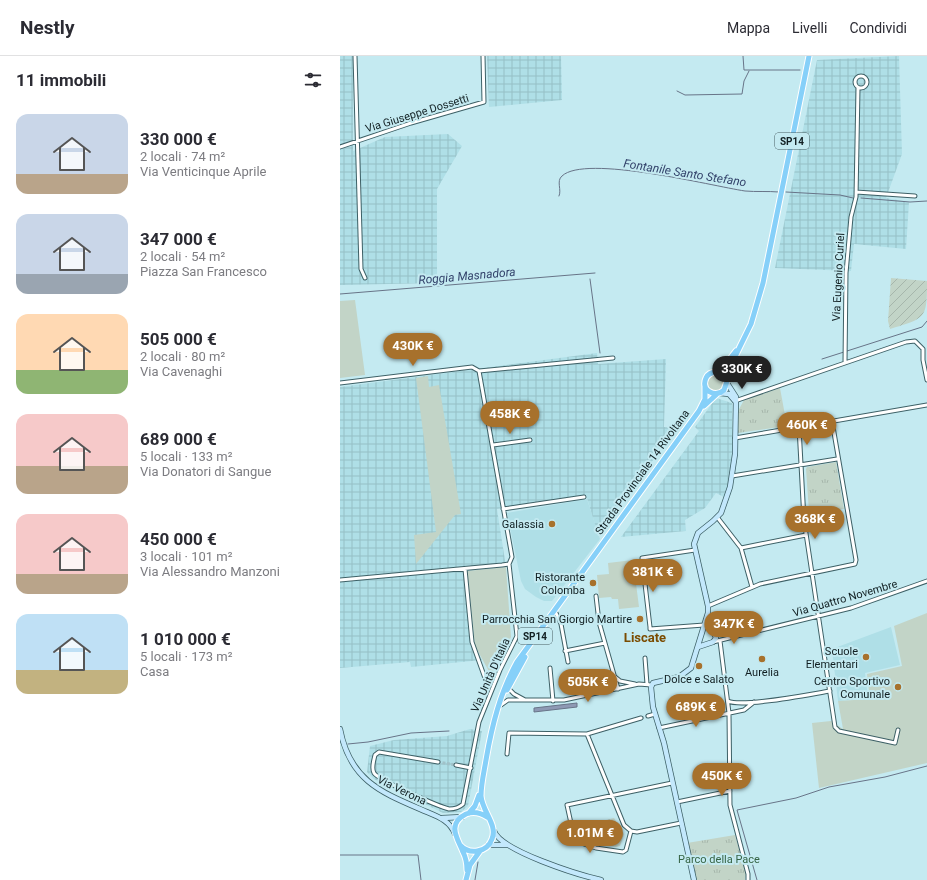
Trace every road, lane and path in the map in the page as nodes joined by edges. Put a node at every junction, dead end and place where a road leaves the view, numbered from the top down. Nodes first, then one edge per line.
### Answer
1 (355, 56) edge
2 (483, 56) edge
3 (809, 56) edge
4 (858, 88) junction
5 (358, 140) junction
6 (340, 147) edge
7 (856, 192) junction
8 (915, 196) dead end
9 (365, 278) dead end
10 (744, 339) junction
11 (614, 358) dead end
12 (845, 363) junction
13 (479, 371) junction
14 (715, 372) junction
15 (927, 380) edge
16 (727, 382) junction
17 (340, 383) edge
18 (705, 386) junction
19 (719, 394) junction
20 (735, 401) junction
21 (927, 405) edge
22 (699, 410) junction
23 (832, 422) junction
24 (799, 427) junction
25 (735, 438) junction
26 (530, 440) dead end
27 (493, 445) junction
28 (837, 459) junction
29 (801, 465) junction
30 (732, 476) junction
31 (584, 497) dead end
32 (504, 509) junction
33 (718, 517) junction
34 (806, 535) junction
35 (602, 545) junction
36 (741, 548) junction
37 (695, 550) junction
38 (510, 563) junction
39 (465, 569) junction
40 (812, 574) junction
41 (340, 580) edge
42 (927, 581) edge
43 (752, 587) junction
44 (596, 596) dead end
45 (708, 606) junction
46 (556, 613) junction
47 (708, 613) junction
48 (819, 616) junction
49 (704, 625) junction
50 (713, 628) junction
51 (702, 633) junction
52 (716, 635) junction
53 (720, 641) junction
54 (711, 642) junction
55 (605, 643) junction
56 (698, 647) junction
57 (566, 651) junction
58 (645, 658) dead end
59 (568, 662) dead end
60 (550, 668) dead end
61 (615, 676) junction
62 (486, 681) dead end
63 (639, 684) junction
64 (649, 684) junction
65 (508, 688) junction
66 (618, 689) junction
67 (830, 691) junction
68 (527, 701) junction
69 (553, 701) junction
70 (728, 701) junction
71 (755, 701) junction
72 (501, 705) junction
73 (729, 713) junction
74 (655, 714) junction
75 (648, 716) tunnel mouth
76 (641, 718) tunnel mouth
77 (659, 728) junction
78 (340, 729) edge
79 (898, 730) dead end
80 (587, 734) junction
81 (490, 738) junction
82 (508, 754) dead end
83 (438, 762) tunnel mouth
84 (456, 766) tunnel mouth
85 (471, 768) junction
86 (672, 783) junction
87 (481, 790) junction
88 (730, 791) junction
89 (612, 794) junction
90 (676, 802) junction
91 (466, 815) junction
92 (442, 818) junction
93 (489, 820) junction
94 (681, 823) junction
95 (493, 830) junction
96 (631, 830) junction
97 (455, 836) junction
98 (460, 845) junction
99 (488, 845) junction
100 (509, 846) junction
101 (480, 851) junction
102 (467, 870) junction
103 (466, 880) edge
104 (601, 880) edge
105 (694, 880) edge
106 (748, 880) edge

1 - 5 street
2 - 5 street, Via Giuseppe Dossetti
3 - 10 main road, Strada Provinciale 14 Rivoltana / SP14
4 - 4 street, Via Eugenio Curiel
4 - 7 street, Via Eugenio Curiel
5 - 6 street
5 - 9 street
7 - 8 street
7 - 12 street, Via Eugenio Curiel
10 - 14 main road, Strada Provinciale 14 Rivoltana / SP14
10 - 16 main road, Strada Provinciale 14 Rivoltana / SP14
11 - 13 street
12 - 15 street
12 - 20 street
13 - 17 street
13 - 27 street, Via Unità D'Italia
14 - 16 main road
14 - 18 main road, Strada Provinciale 14 Rivoltana / SP14
16 - 19 main road, Strada Provinciale 14 Rivoltana / SP14
16 - 20 street
18 - 19 main road
18 - 22 main road, Strada Provinciale 14 Rivoltana / SP14
19 - 20 street
19 - 22 main road, Strada Provinciale 14 Rivoltana / SP14
20 - 25 street
21 - 23 street
22 - 35 main road, Strada Provinciale 14 Rivoltana / SP14
23 - 24 street
23 - 28 street
24 - 25 street
24 - 29 street
25 - 30 street
26 - 27 street
27 - 32 street, Via Unità D'Italia
28 - 29 street
28 - 40 street
29 - 30 street
29 - 34 street
30 - 33 street
31 - 32 street
32 - 38 street, Via Unità D'Italia
33 - 36 street
33 - 37 street
34 - 36 street
34 - 40 street
35 - 46 main road, Strada Provinciale 14 Rivoltana / SP14
35 - 81 main road, Strada Provinciale 14 Rivoltana / SP14
36 - 43 street
37 - 45 street
37 - 49 street
38 - 39 street
38 - 85 street, Via Unità D'Italia
39 - 41 street
39 - 62 street
40 - 43 street
40 - 48 street
42 - 48 street, Via Quattro Novembre
43 - 45 street
44 - 55 street
45 - 47 street
46 - 57 street
46 - 65 main road, Strada Provinciale 14 Rivoltana / SP14
47 - 49 street
47 - 50 street
48 - 53 street, Via Quattro Novembre
48 - 67 street
49 - 50 street
49 - 51 street
50 - 51 street
50 - 52 street
51 - 54 street
51 - 56 street
52 - 53 street
52 - 54 street
53 - 54 street, Via Quattro Novembre
53 - 70 street
54 - 56 street
55 - 57 street
55 - 61 street
56 - 64 street
57 - 59 street
58 - 64 street
60 - 69 street
61 - 63 street
61 - 66 street
63 - 64 street
63 - 66 street
64 - 74 street
65 - 68 street
65 - 72 main road, Strada Provinciale 14 Rivoltana / SP14
66 - 69 street
67 - 71 street
67 - 79 street
68 - 69 street
68 - 72 street
70 - 71 street
70 - 73 street
71 - 73 street
72 - 81 main road, Strada Provinciale 14 Rivoltana / SP14
73 - 77 street
73 - 88 street
74 - 75 street
74 - 77 street
76 - 80 street
77 - 86 street
78 - 92 street, Via Verona
80 - 82 street
80 - 89 street
81 - 87 main road, Strada Provinciale 14 Rivoltana / SP14
83 - 85 street, Via Unità D'Italia
84 - 85 street
86 - 89 street
86 - 90 street
87 - 91 main road, Strada Provinciale 14 Rivoltana / SP14
87 - 93 main road, Strada Provinciale 14 Rivoltana / SP14
88 - 90 street
88 - 106 street
89 - 96 street
89 - 96 street
90 - 94 street
91 - 92 street, Via Verona
91 - 93 main road
91 - 97 main road, Strada Provinciale 14 Rivoltana / SP14
92 - 97 street
93 - 95 main road, Strada Provinciale 14 Rivoltana / SP14
94 - 96 street
94 - 105 street
95 - 99 main road
95 - 100 street
97 - 98 main road
98 - 101 main road
98 - 102 main road
99 - 100 street
99 - 101 main road
100 - 104 street
101 - 102 main road
102 - 103 main road

